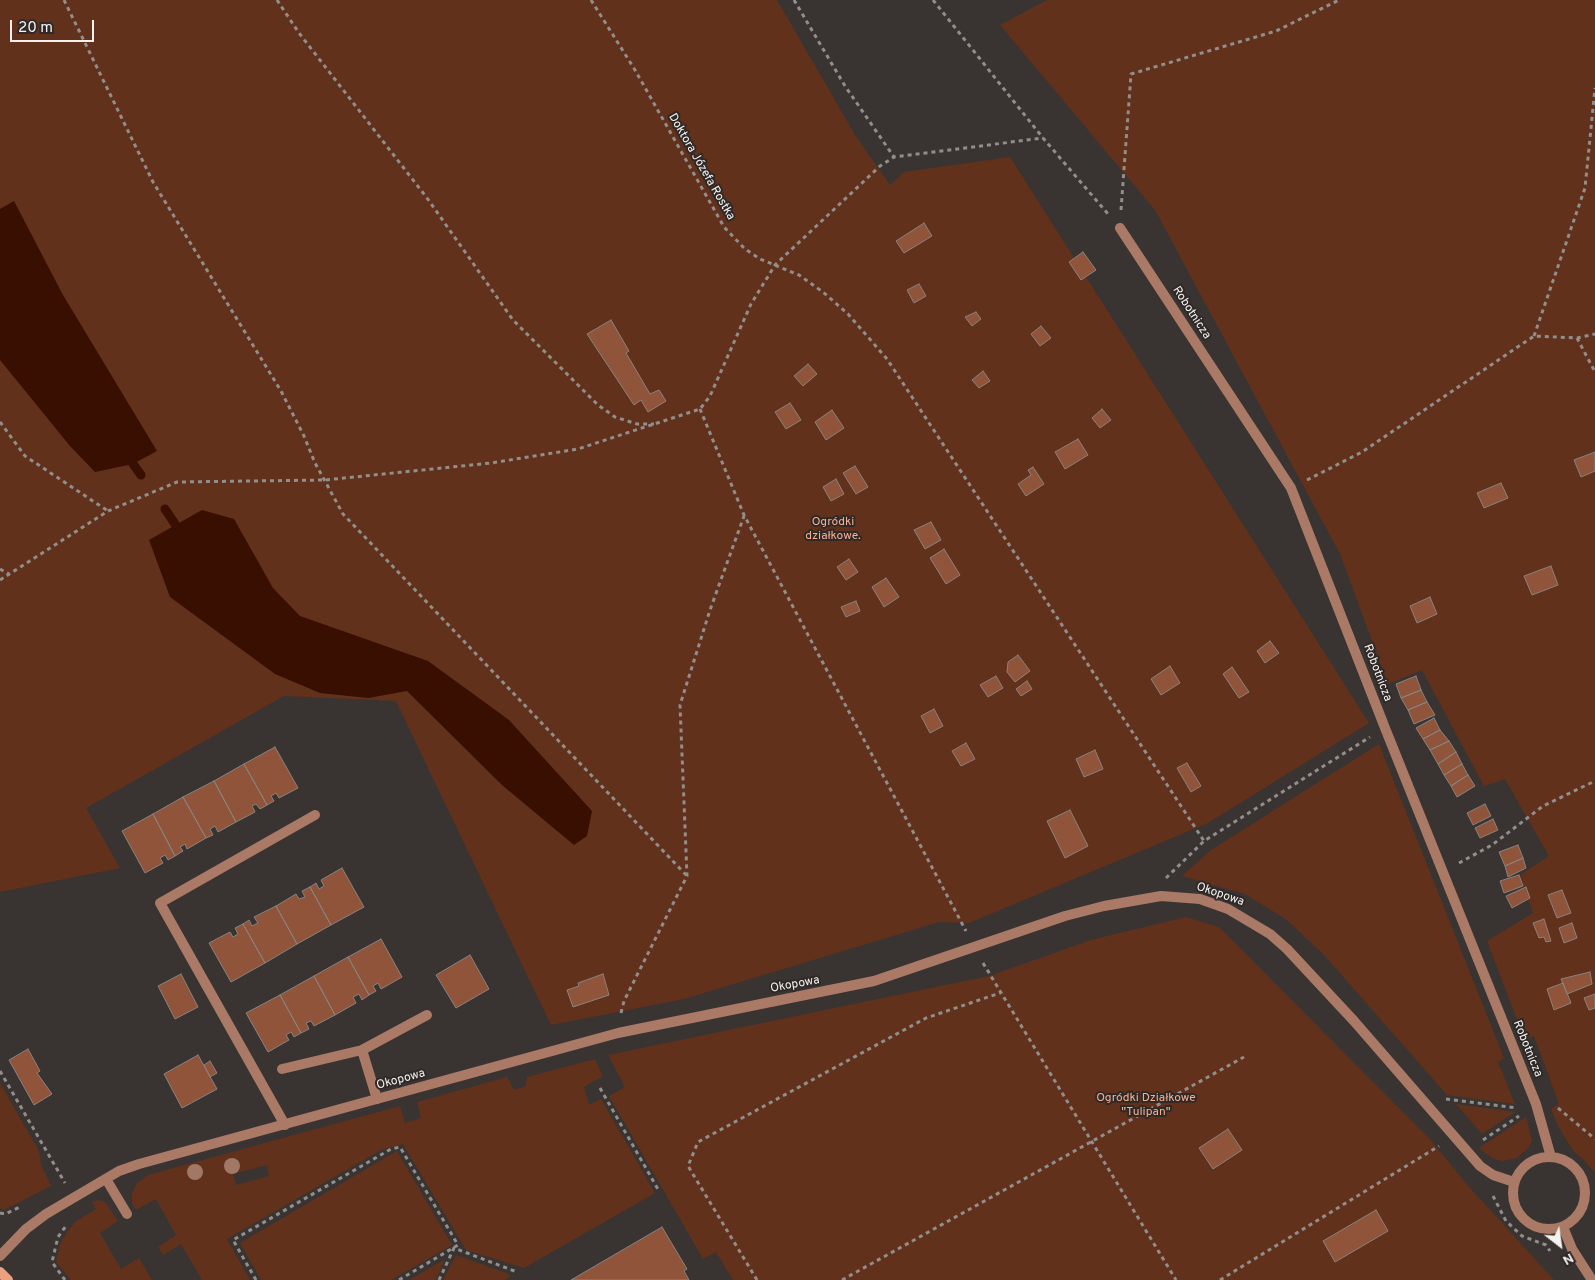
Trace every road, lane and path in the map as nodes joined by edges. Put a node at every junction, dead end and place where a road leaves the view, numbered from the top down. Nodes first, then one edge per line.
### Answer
1 (64, 0) edge
2 (277, 0) edge
3 (591, 0) edge
4 (794, 0) edge
5 (933, 0) edge
6 (1339, 0) edge
7 (1595, 88) edge
8 (1044, 138) junction
9 (894, 157) junction
10 (1120, 228) junction
11 (775, 265) junction
12 (1595, 334) edge
13 (1534, 336) junction
14 (1577, 338) junction
15 (1595, 372) edge
16 (700, 409) junction
17 (0, 422) edge
18 (657, 424) junction
19 (325, 480) junction
20 (1291, 488) junction
21 (108, 511) junction
22 (744, 515) junction
23 (0, 569) edge
24 (9, 574) junction
25 (0, 580) edge
26 (1385, 728) junction
27 (1595, 781) edge
28 (315, 815) dead end
29 (1204, 841) junction
30 (1442, 870) junction
31 (687, 876) junction
32 (1161, 896) junction
33 (975, 947) junction
34 (1000, 993) junction
35 (427, 1015) dead end
36 (618, 1033) junction
37 (362, 1050) junction
38 (1244, 1057) dead end
39 (282, 1068) dead end
40 (0, 1071) edge
41 (600, 1088) dead end
42 (1446, 1098) dead end
43 (377, 1099) junction
44 (1536, 1104) junction
45 (285, 1125) junction
46 (1090, 1141) junction
47 (1465, 1149) junction
48 (1551, 1157) junction
49 (106, 1179) junction
50 (1514, 1182) junction
51 (658, 1191) dead end
52 (1492, 1194) dead end
53 (1590, 1194) edge
54 (74, 1197) junction
55 (0, 1213) edge
56 (5, 1214) dead end
57 (126, 1214) dead end
58 (70, 1220) dead end
59 (1563, 1227) junction
60 (454, 1248) junction
61 (1551, 1252) dead end
62 (0, 1256) edge
63 (0, 1272) edge
64 (517, 1272) dead end
65 (8, 1280) edge
66 (64, 1280) edge
67 (256, 1280) edge
68 (399, 1280) edge
69 (439, 1280) edge
70 (757, 1280) edge
71 (842, 1280) edge
72 (1176, 1280) edge
73 (1220, 1280) edge
74 (1592, 1280) edge

1 - 19 path
2 - 18 path
3 - 11 path, Doktora Józefa Rostka
4 - 9 path
5 - 8 path
6 - 10 path
7 - 13 path
8 - 9 path
8 - 10 path
9 - 11 path
10 - 20 street, Robotnicza
11 - 16 path
11 - 29 path, Doktora Józefa Rostka
12 - 14 path
13 - 14 path
13 - 20 path
14 - 15 path
16 - 18 path
16 - 22 path
17 - 21 path
18 - 19 path
19 - 21 path
19 - 31 path
20 - 26 street, Robotnicza
21 - 24 path
22 - 31 path
22 - 33 path
23 - 24 path
24 - 25 path
26 - 29 path
26 - 30 street, Robotnicza
27 - 30 path
28 - 45 street
29 - 32 path
30 - 44 street, Robotnicza
31 - 36 path
32 - 33 street, Okopowa
32 - 47 street, Okopowa
33 - 34 path
33 - 36 street, Okopowa
34 - 46 path
34 - 70 path
35 - 37 street
36 - 43 street, Okopowa
37 - 39 street
37 - 43 street
38 - 46 path
40 - 54 path
41 - 51 path
42 - 44 path
43 - 45 street, Okopowa
44 - 48 street, Robotnicza
45 - 49 street, Okopowa
46 - 71 path
46 - 72 path
47 - 50 street, Okopowa
47 - 73 path
48 - 50 street
48 - 53 street
49 - 54 street, Okopowa
49 - 57 street
50 - 59 street
52 - 61 path
53 - 59 street
54 - 62 street, Okopowa
55 - 56 path
58 - 66 path
59 - 74 street
60 - 64 path
60 - 67 path
60 - 68 path
60 - 69 path
63 - 65 street

